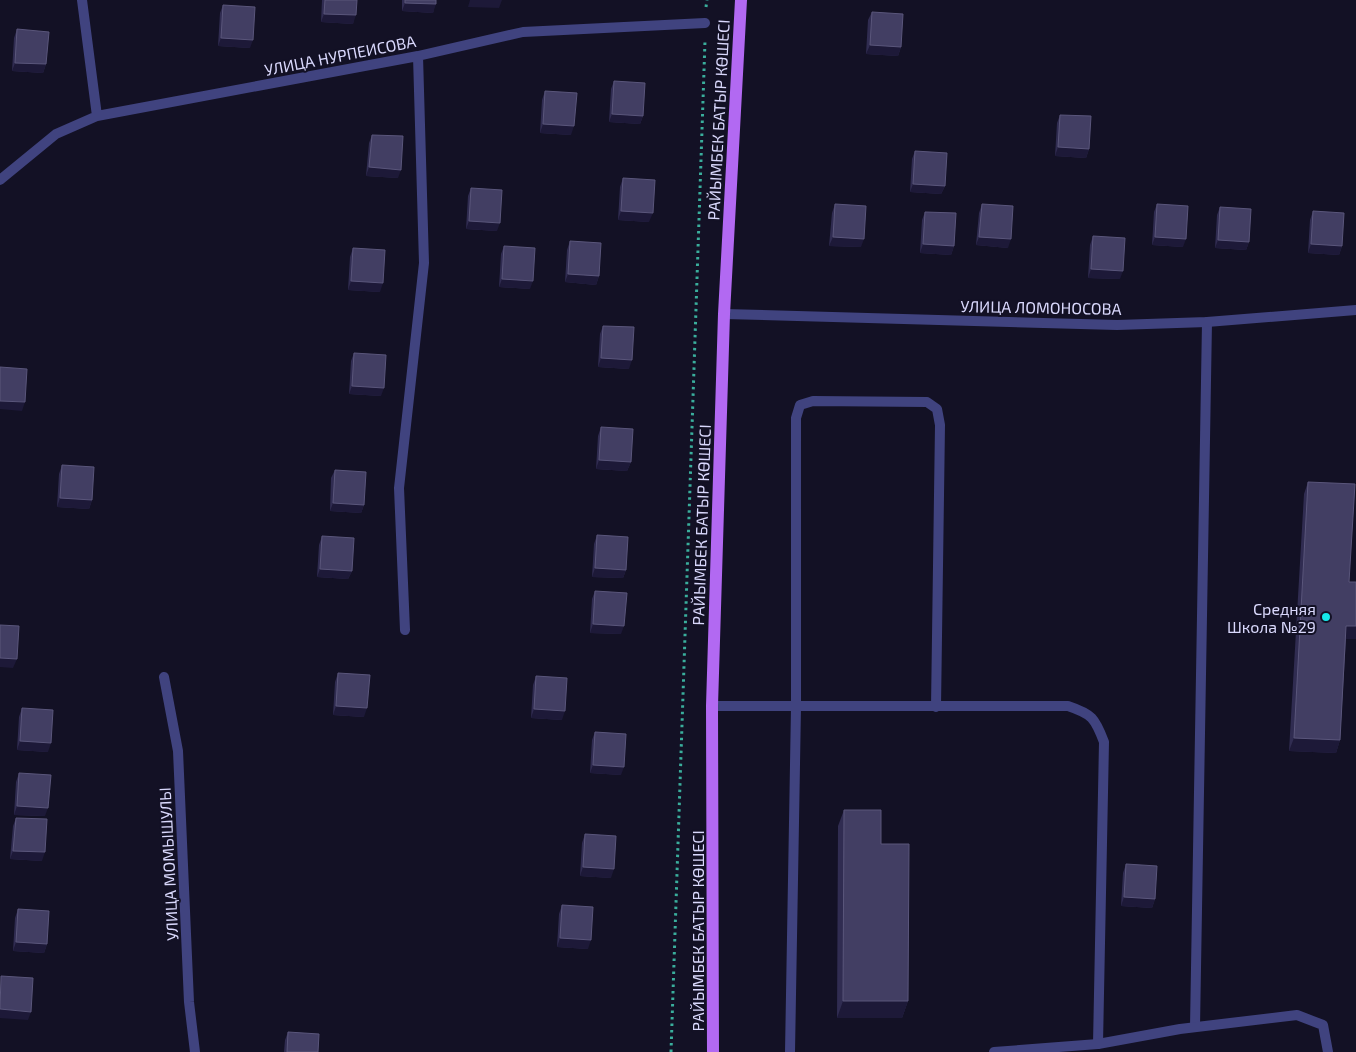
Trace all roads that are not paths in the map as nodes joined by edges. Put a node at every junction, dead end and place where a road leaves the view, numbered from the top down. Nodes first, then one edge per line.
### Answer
1 (82, 0) edge
2 (741, 0) edge
3 (705, 23) road end
4 (418, 56) junction
5 (97, 116) junction
6 (0, 180) edge
7 (1356, 310) edge
8 (724, 314) junction
9 (1207, 322) junction
10 (405, 630) dead end
11 (164, 677) dead end
12 (712, 706) junction
13 (936, 706) junction
14 (796, 707) junction
15 (1195, 1028) junction
16 (1098, 1044) junction
17 (195, 1052) edge
18 (713, 1052) edge
19 (790, 1052) edge
20 (994, 1052) edge
21 (1328, 1052) edge

1 - 5 street
2 - 8 main road, РАЙЫМБЕК БАТЫР КӨШЕСІ
3 - 4 street, УЛИЦА НУРПЕИСОВА
4 - 5 street, УЛИЦА НУРПЕИСОВА
4 - 10 street
5 - 6 street, УЛИЦА НУРПЕИСОВА
7 - 9 street, УЛИЦА ЛОМОНОСОВА
8 - 9 street, УЛИЦА ЛОМОНОСОВА
8 - 12 main road, РАЙЫМБЕК БАТЫР КӨШЕСІ
9 - 15 street
11 - 17 street, УЛИЦА МОМЫШУЛЫ
12 - 14 street
12 - 18 main road, РАЙЫМБЕК БАТЫР КӨШЕСІ
13 - 14 street
13 - 14 street
13 - 16 street
14 - 19 street
15 - 16 street
15 - 21 street
16 - 20 street

